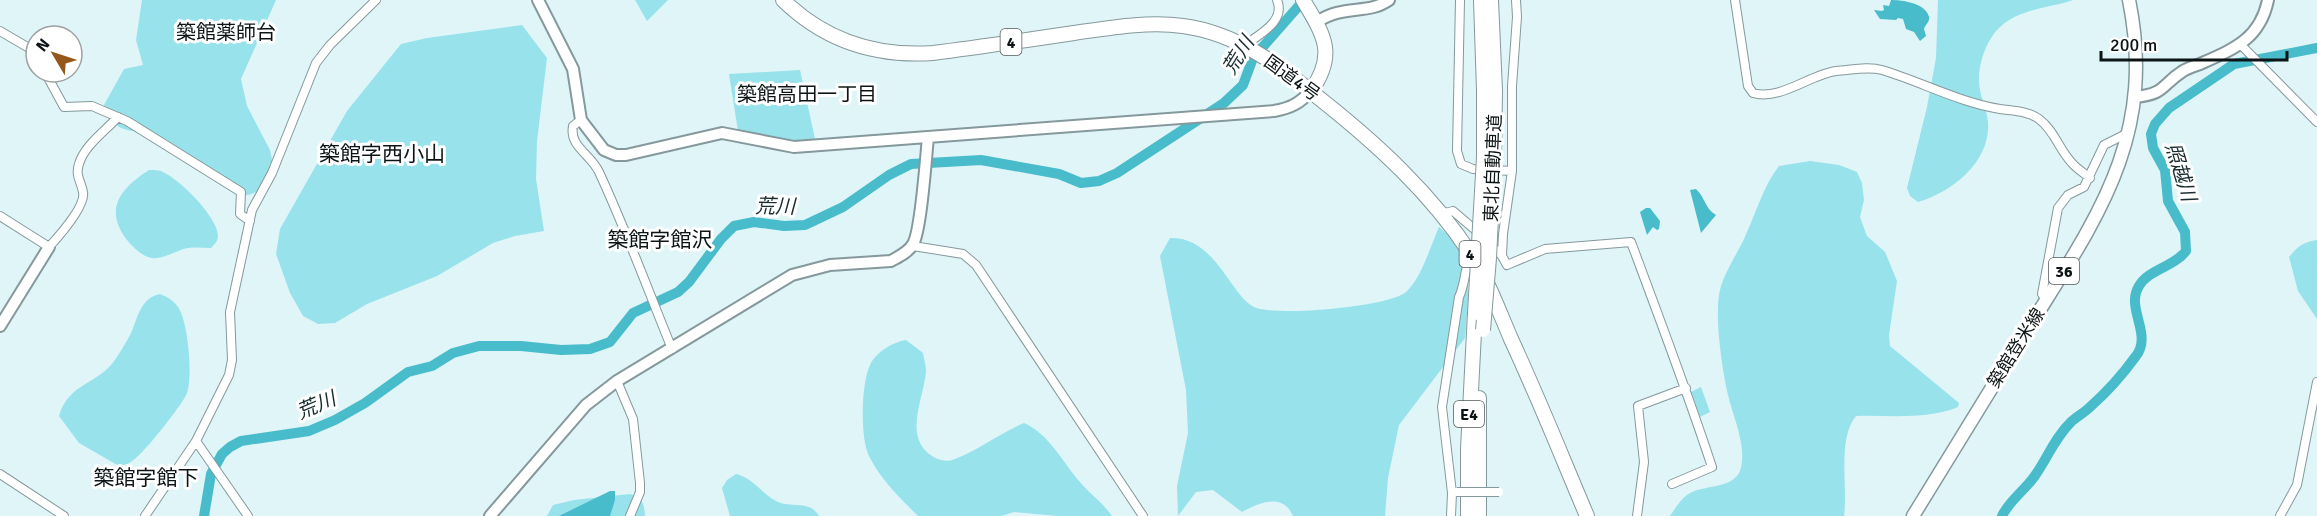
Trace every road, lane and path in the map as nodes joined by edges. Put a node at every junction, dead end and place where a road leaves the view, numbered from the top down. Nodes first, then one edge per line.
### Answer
1 (376, 0) edge
2 (538, 0) edge
3 (783, 0) edge
4 (1277, 0) edge
5 (1303, 0) edge
6 (1389, 0) edge
7 (1461, 0) edge
8 (1481, 0) edge
9 (1491, 0) edge
10 (1516, 0) edge
11 (1735, 0) edge
12 (2129, 0) edge
13 (2268, 0) edge
14 (1314, 18) junction
15 (0, 31) edge
16 (24, 45) edge
17 (1247, 46) junction
18 (2245, 49) junction
19 (52, 84) edge
20 (1311, 91) junction
21 (2135, 97) junction
22 (118, 117) junction
23 (581, 120) junction
24 (2317, 122) edge
25 (2130, 132) junction
26 (927, 143) junction
27 (1489, 157) junction
28 (1512, 171) junction
29 (2090, 178) junction
30 (1440, 214) junction
31 (0, 216) edge
32 (250, 221) junction
33 (913, 246) junction
34 (49, 247) junction
35 (1472, 256) junction
36 (1502, 256) junction
37 (2046, 300) junction
38 (0, 326) edge
39 (672, 349) junction
40 (617, 381) junction
41 (2317, 382) edge
42 (1686, 388) junction
43 (196, 441) junction
44 (0, 474) edge
45 (1672, 484) dead end
46 (1499, 492) dead end
47 (1455, 493) junction
48 (64, 516) edge
49 (145, 516) edge
50 (248, 516) edge
51 (490, 516) edge
52 (630, 516) edge
53 (1143, 516) edge
54 (1451, 516) edge
55 (1468, 516) edge
56 (1479, 516) edge
57 (1587, 516) edge
58 (1637, 516) edge
59 (1913, 516) edge
60 (2280, 516) edge

1 - 32 street
2 - 23 street
3 - 17 highway, 国道4号 / 4
4 - 17 street
5 - 14 highway
6 - 14 street
7 - 28 street
8 - 27 highway, 東北自動車道 / E4
9 - 27 highway, 東北自動車道 / E4
10 - 28 street
11 - 29 street
12 - 21 main road, 築館登米線 / 36
13 - 18 street
14 - 20 highway
15 - 16 street
17 - 20 highway, 国道4号 / 4
18 - 21 street
18 - 24 street
19 - 22 street
20 - 26 street
20 - 30 highway, 国道4号 / 4
21 - 25 main road, 築館登米線 / 36
22 - 32 street
22 - 34 street
23 - 26 street
23 - 39 street
25 - 29 street
25 - 37 main road, 築館登米線 / 36
26 - 33 street
27 - 55 highway, 東北自動車道 / E4, bridge
27 - 56 highway, 東北自動車道 / E4, bridge
28 - 36 street
29 - 37 street
30 - 35 highway, 国道4号 / 4
30 - 36 street
31 - 34 street
32 - 43 street
33 - 39 street
33 - 53 street
34 - 38 street
35 - 47 street
35 - 57 highway, 国道4号 / 4
36 - 42 street
37 - 59 main road, 築館登米線 / 36
39 - 40 street
40 - 51 street
40 - 52 street
41 - 60 street
42 - 45 street
42 - 58 street
43 - 49 street
43 - 50 street
44 - 48 street
46 - 47 street, bridge
47 - 54 street

